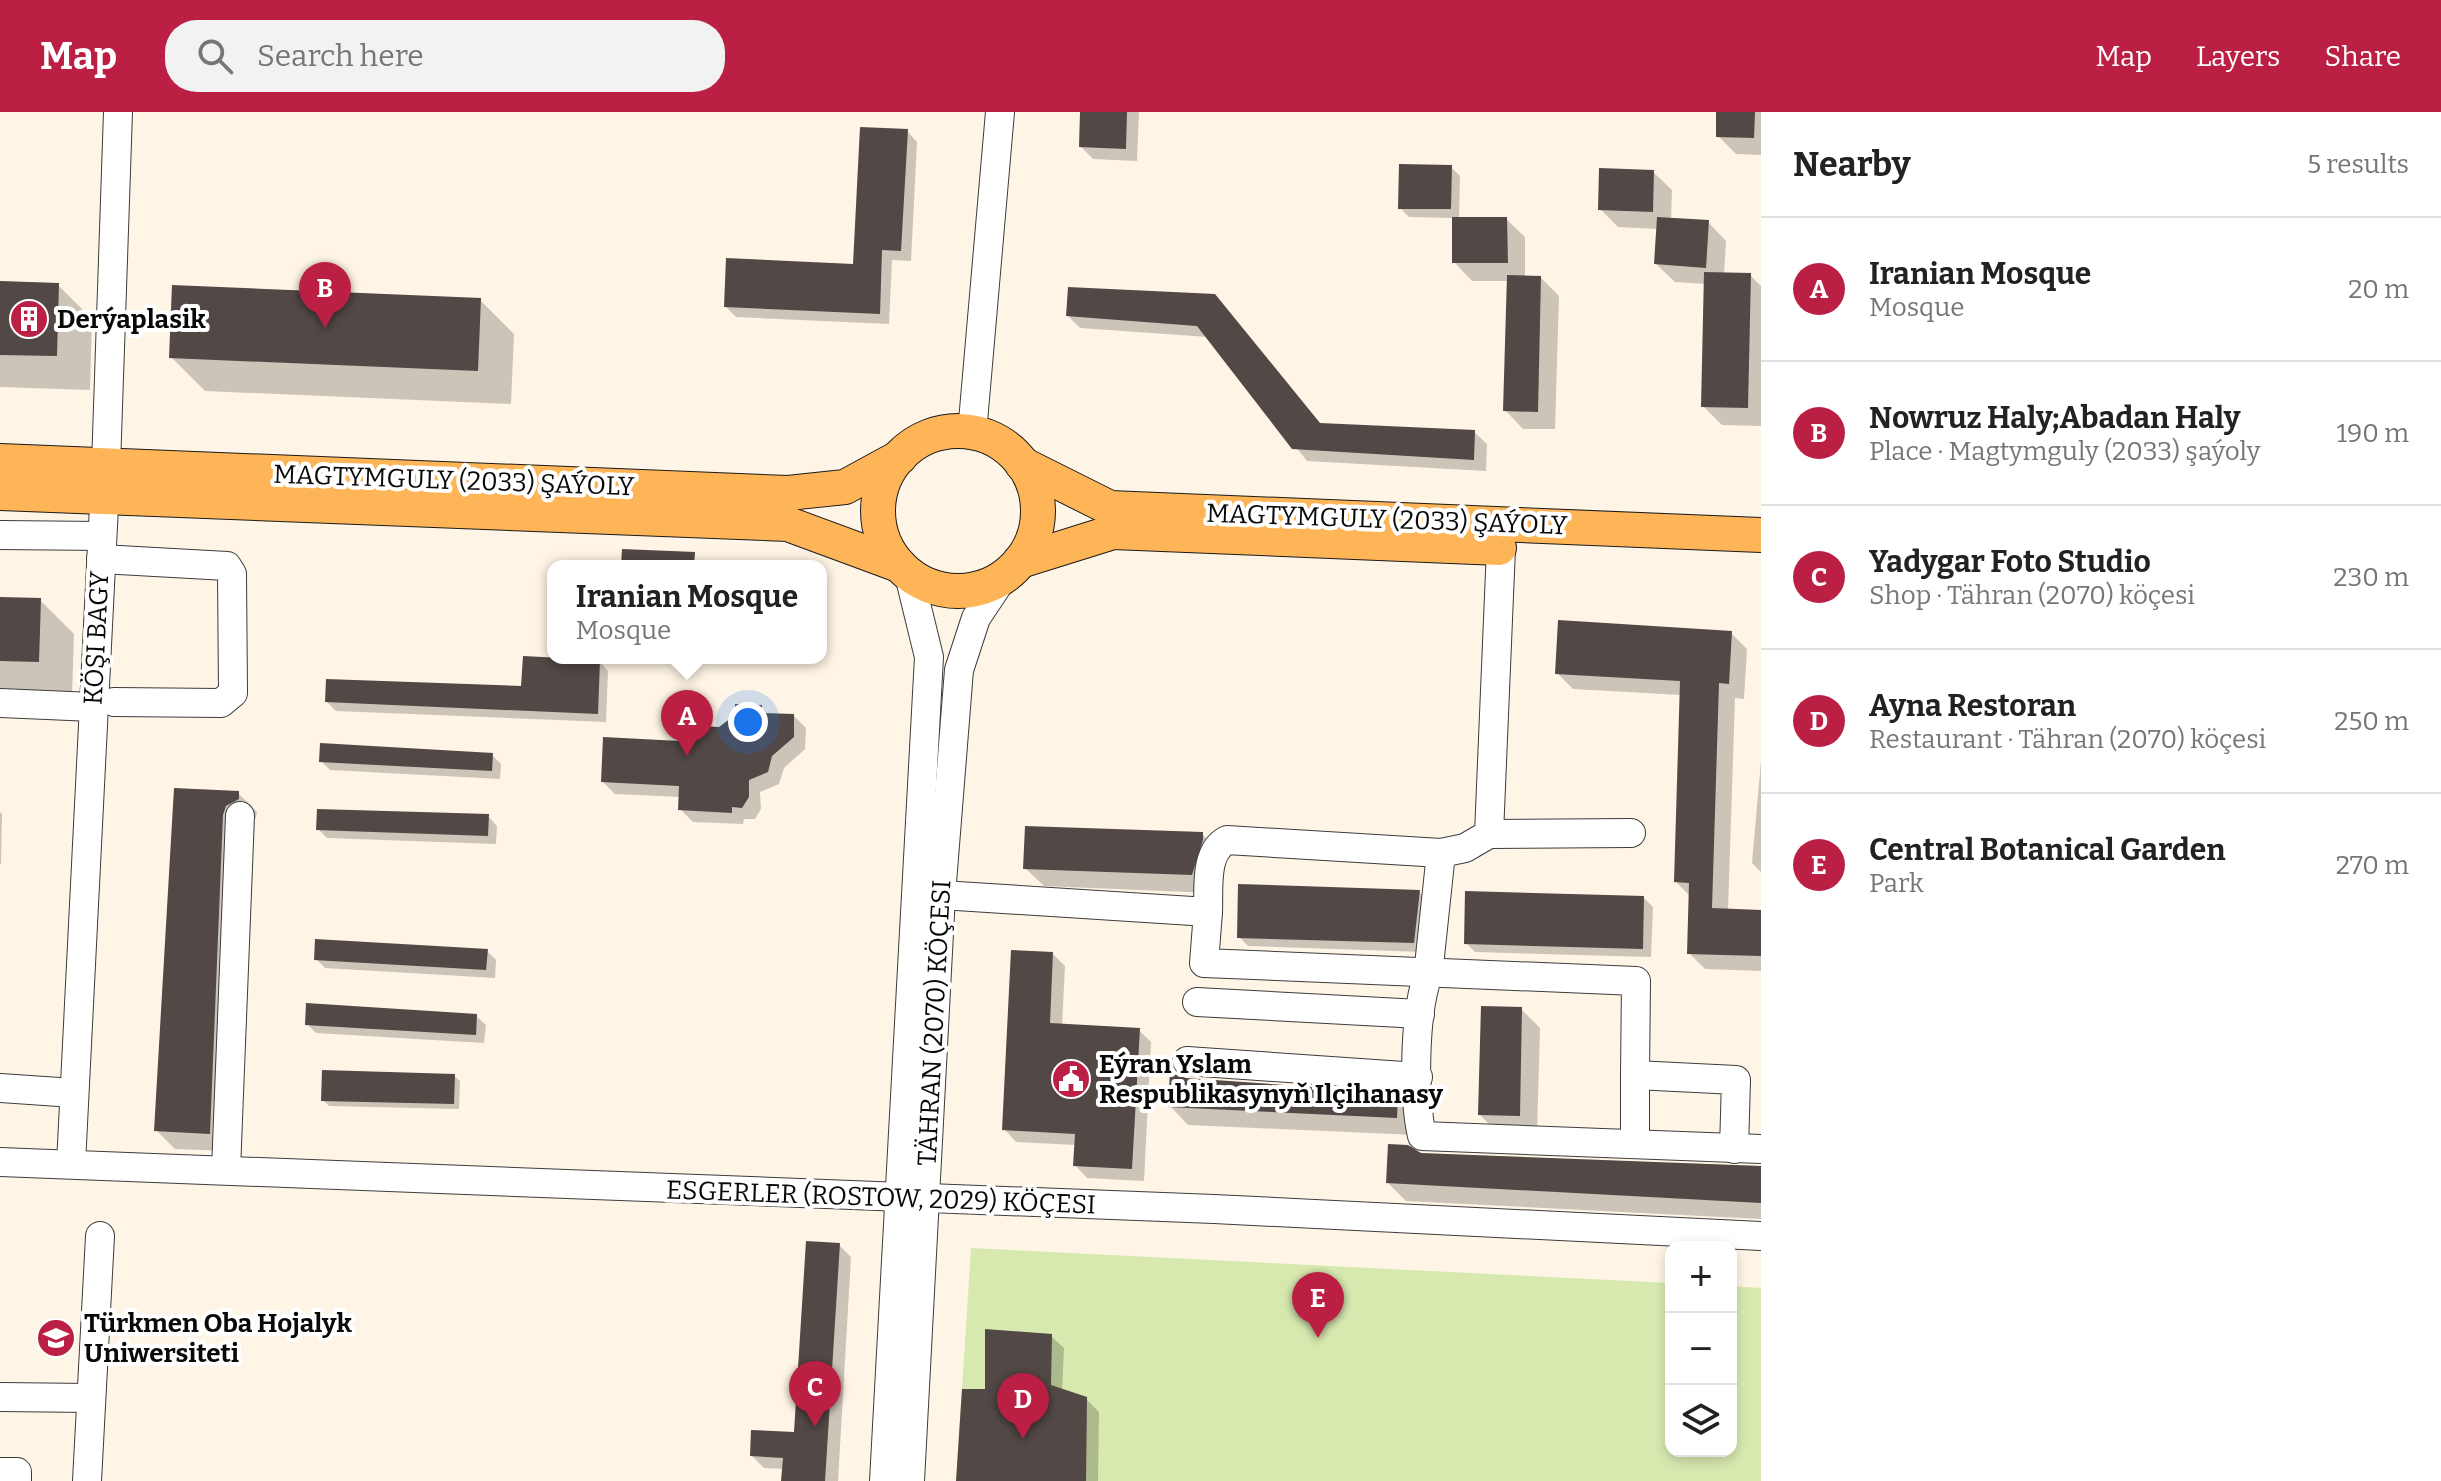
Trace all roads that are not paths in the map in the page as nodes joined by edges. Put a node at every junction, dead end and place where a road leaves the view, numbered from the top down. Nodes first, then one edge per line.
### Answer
1 (118, 112) edge
2 (1000, 112) edge
3 (972, 433) junction
4 (900, 457) junction
5 (0, 461) edge
6 (1022, 464) junction
7 (105, 481) junction
8 (0, 493) edge
9 (0, 535) edge
10 (1761, 535) edge
11 (101, 547) junction
12 (1501, 548) junction
13 (1761, 558) edge
14 (1012, 569) junction
15 (904, 570) junction
16 (0, 703) edge
17 (103, 705) junction
18 (240, 816) dead end
19 (1631, 833) dead end
20 (1489, 834) junction
21 (1441, 853) junction
22 (941, 895) junction
23 (1208, 912) junction
24 (1428, 975) junction
25 (1197, 1002) dead end
26 (1420, 1014) junction
27 (1187, 1061) dead end
28 (1635, 1075) junction
29 (1418, 1077) junction
30 (0, 1088) edge
31 (74, 1093) junction
32 (1635, 1144) junction
33 (1748, 1149) edge
34 (0, 1162) edge
35 (71, 1164) junction
36 (226, 1170) junction
37 (911, 1198) junction
38 (100, 1236) dead end
39 (1761, 1236) edge
40 (0, 1397) edge
41 (91, 1398) junction
42 (0, 1472) edge
43 (17, 1481) edge
44 (87, 1481) edge
45 (884, 1481) edge
46 (910, 1481) edge

1 - 7 street, KÖŞI BAGY
2 - 3 street
3 - 4 main road
3 - 6 main road
4 - 7 main road, MAGTYMGULY (2033) ŞAÝOLY
4 - 15 main road
5 - 7 main road, MAGTYMGULY (2033) ŞAÝOLY
6 - 10 main road, MAGTYMGULY (2033) ŞAÝOLY
6 - 14 main road
7 - 8 main road, MAGTYMGULY (2033) ŞAÝOLY
7 - 11 street, KÖŞI BAGY
7 - 15 main road, MAGTYMGULY (2033) ŞAÝOLY
9 - 11 street
11 - 17 street, KÖŞI BAGY
11 - 17 street
12 - 13 main road, MAGTYMGULY (2033) ŞAÝOLY
12 - 14 main road, MAGTYMGULY (2033) ŞAÝOLY
12 - 20 street
14 - 15 main road
14 - 22 street, TÄHRAN (2070) KÖÇESI
15 - 37 street, TÄHRAN (2070) KÖÇESI
16 - 17 street
17 - 31 street, KÖŞI BAGY
18 - 36 street
19 - 20 street
20 - 21 street
21 - 23 street
21 - 24 street
22 - 23 street
22 - 37 street, TÄHRAN (2070) KÖÇESI
23 - 24 street
24 - 26 street
24 - 28 street
25 - 26 street
26 - 29 street
27 - 29 street
28 - 32 street
28 - 33 street
29 - 32 street
30 - 31 street
31 - 35 street, KÖŞI BAGY
32 - 33 street
34 - 35 street, ESGERLER (ROSTOW, 2029) KÖÇESI
35 - 36 street, ESGERLER (ROSTOW, 2029) KÖÇESI
36 - 37 street, ESGERLER (ROSTOW, 2029) KÖÇESI
37 - 39 street, ESGERLER (ROSTOW, 2029) KÖÇESI
37 - 45 street, TÄHRAN (2070) KÖÇESI
37 - 46 street, TÄHRAN (2070) KÖÇESI
38 - 41 street
40 - 41 street
41 - 44 street
42 - 43 street

